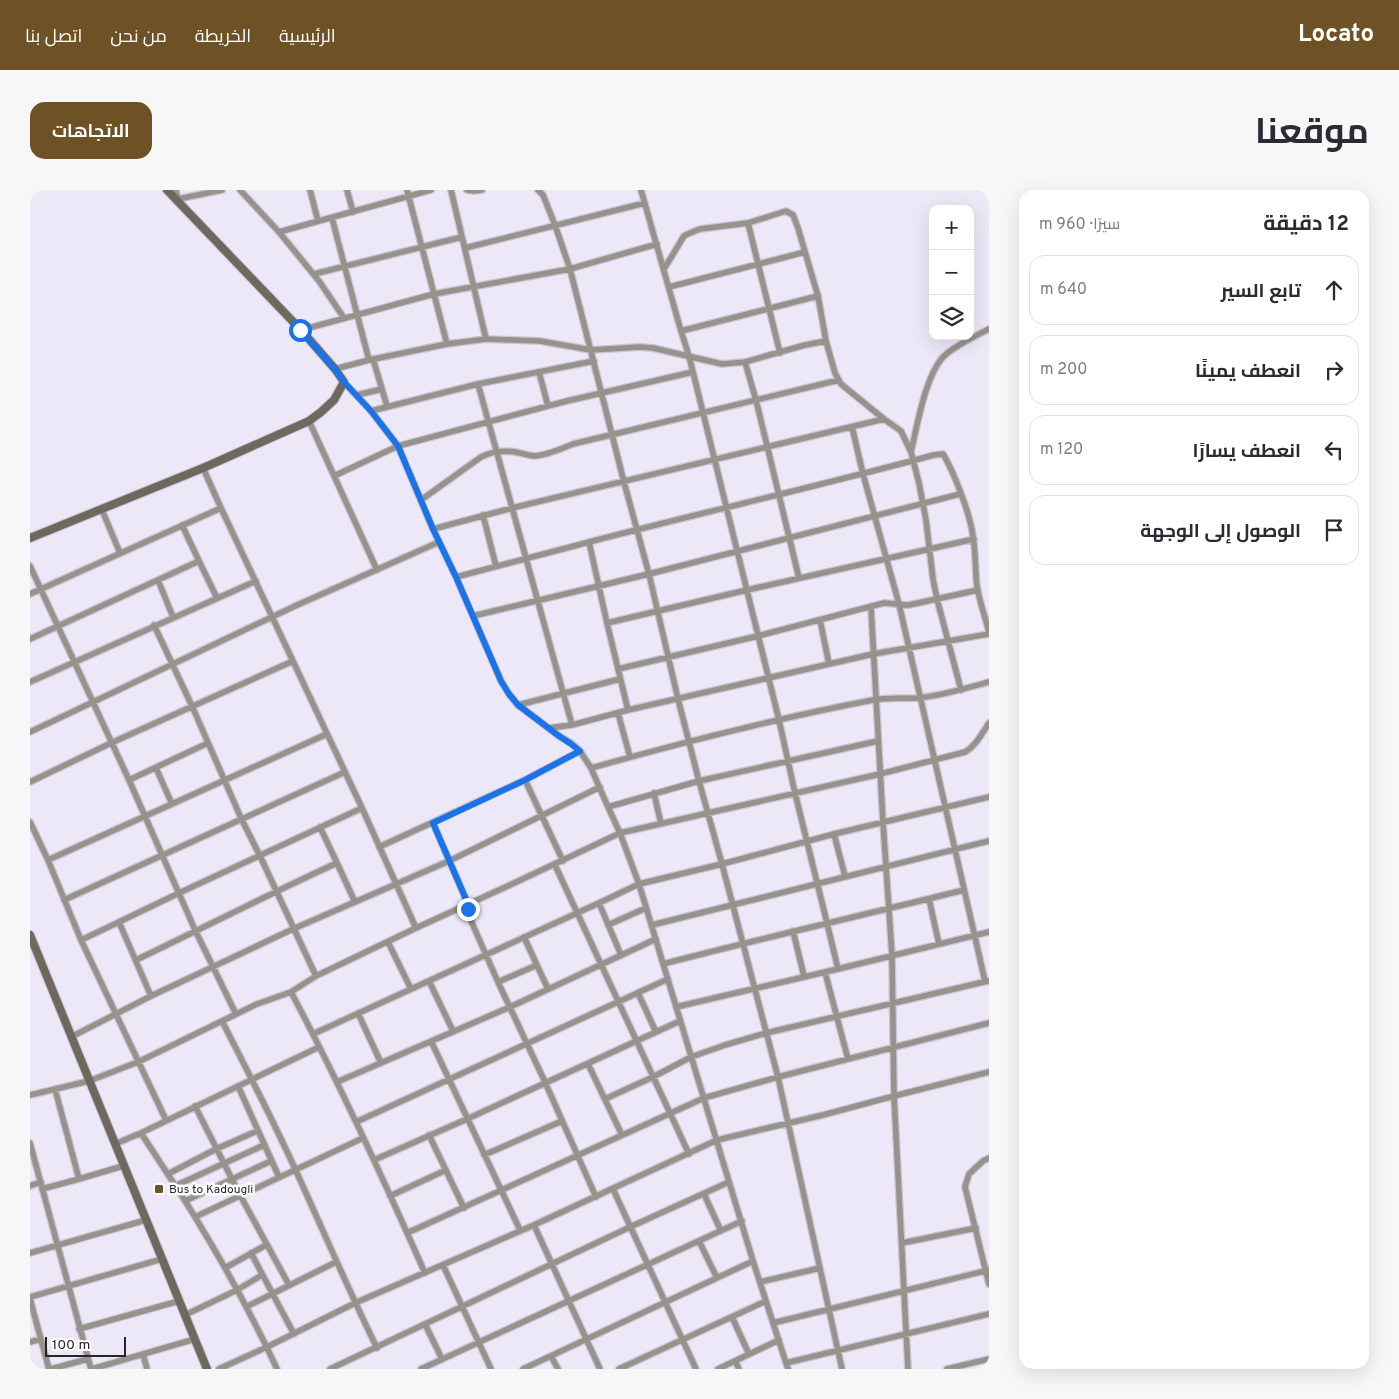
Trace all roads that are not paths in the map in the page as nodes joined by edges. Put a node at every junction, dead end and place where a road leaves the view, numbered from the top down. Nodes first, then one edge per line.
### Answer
1 (167, 190) edge
2 (176, 190) edge
3 (222, 190) edge
4 (240, 190) edge
5 (310, 190) edge
6 (347, 190) edge
7 (430, 190) edge
8 (451, 190) edge
9 (467, 190) edge
10 (482, 190) edge
11 (538, 190) edge
12 (641, 190) edge
13 (408, 193) edge
14 (178, 200) junction
15 (645, 203) junction
16 (352, 212) junction
17 (332, 218) junction
18 (318, 221) junction
19 (748, 223) junction
20 (555, 225) junction
21 (280, 232) junction
22 (462, 237) junction
23 (657, 244) junction
24 (422, 246) junction
25 (465, 248) junction
26 (805, 252) junction
27 (758, 265) junction
28 (345, 266) junction
29 (570, 269) junction
30 (664, 269) junction
31 (314, 274) junction
32 (474, 286) junction
33 (669, 287) junction
34 (434, 294) junction
35 (818, 296) junction
36 (769, 309) junction
37 (358, 315) junction
38 (344, 318) junction
39 (989, 329) edge
40 (300, 330) junction
41 (681, 331) junction
42 (486, 338) junction
43 (826, 341) junction
44 (447, 344) junction
45 (591, 350) junction
46 (780, 353) junction
47 (689, 356) junction
48 (371, 359) junction
49 (594, 361) junction
50 (745, 362) junction
51 (335, 369) junction
52 (539, 372) junction
53 (693, 372) junction
54 (839, 380) junction
55 (344, 382) junction
56 (478, 384) junction
57 (382, 389) junction
58 (602, 394) junction
59 (356, 395) junction
60 (756, 400) junction
61 (387, 406) junction
62 (548, 406) junction
63 (371, 411) junction
64 (703, 413) junction
65 (884, 419) junction
66 (309, 421) junction
67 (488, 422) junction
68 (852, 427) junction
69 (612, 435) junction
70 (398, 446) junction
71 (766, 447) junction
72 (497, 452) junction
73 (911, 452) junction
74 (715, 459) junction
75 (913, 460) junction
76 (203, 468) junction
77 (863, 474) junction
78 (334, 476) junction
79 (624, 482) junction
80 (960, 494) junction
81 (778, 495) junction
82 (421, 500) junction
83 (923, 503) junction
84 (726, 507) junction
85 (221, 508) junction
86 (512, 508) junction
87 (102, 510) junction
88 (483, 515) junction
89 (875, 516) junction
90 (182, 525) junction
91 (433, 529) junction
92 (637, 530) junction
93 (30, 538) edge
94 (789, 538) junction
95 (974, 539) junction
96 (439, 542) junction
97 (589, 542) junction
98 (929, 549) junction
99 (737, 552) junction
100 (120, 553) junction
101 (527, 558) junction
102 (887, 558) junction
103 (199, 561) junction
104 (30, 566) edge
105 (496, 566) junction
106 (376, 570) junction
107 (649, 574) junction
108 (456, 577) junction
109 (799, 578) junction
110 (158, 580) junction
111 (256, 581) junction
112 (599, 585) junction
113 (40, 590) junction
114 (747, 590) junction
115 (978, 590) junction
116 (30, 594) edge
117 (217, 598) junction
118 (937, 599) junction
119 (538, 600) junction
120 (899, 604) junction
121 (871, 607) junction
122 (658, 611) junction
123 (473, 616) junction
124 (173, 617) junction
125 (272, 617) junction
126 (820, 620) junction
127 (607, 623) junction
128 (57, 626) junction
129 (154, 626) junction
130 (989, 633) edge
131 (758, 636) junction
132 (30, 639) edge
133 (949, 641) junction
134 (908, 647) junction
135 (873, 654) junction
136 (668, 658) junction
137 (293, 661) junction
138 (74, 662) junction
139 (172, 664) junction
140 (829, 664) junction
141 (618, 669) junction
142 (768, 678) junction
143 (620, 679) junction
144 (30, 682) edge
145 (989, 682) edge
146 (961, 690) junction
147 (564, 694) junction
148 (678, 698) junction
149 (920, 698) junction
150 (876, 699) junction
151 (92, 702) junction
152 (518, 705) junction
153 (192, 706) junction
154 (628, 710) junction
155 (618, 713) junction
156 (779, 720) junction
157 (989, 722) edge
158 (572, 725) junction
159 (549, 728) junction
160 (30, 732) edge
161 (327, 734) junction
162 (878, 741) junction
163 (111, 742) junction
164 (208, 743) junction
165 (689, 743) junction
166 (580, 751) junction
167 (630, 758) junction
168 (788, 760) junction
169 (935, 761) junction
170 (156, 768) junction
171 (591, 768) junction
172 (345, 772) junction
173 (880, 774) junction
174 (129, 780) junction
175 (525, 780) junction
176 (224, 781) junction
177 (698, 781) junction
178 (30, 782) edge
179 (600, 787) junction
180 (654, 793) junction
181 (794, 793) junction
182 (989, 797) edge
183 (172, 804) junction
184 (608, 807) junction
185 (362, 808) junction
186 (946, 808) junction
187 (708, 813) junction
188 (145, 816) junction
189 (543, 816) junction
190 (241, 818) junction
191 (30, 822) edge
192 (883, 822) junction
193 (433, 823) junction
194 (661, 824) junction
195 (320, 827) junction
196 (620, 833) junction
197 (834, 834) junction
198 (806, 841) junction
199 (989, 841) edge
200 (379, 847) junction
201 (955, 850) junction
202 (162, 856) junction
203 (260, 856) junction
204 (48, 860) junction
205 (448, 861) junction
206 (563, 861) junction
207 (337, 863) junction
208 (722, 864) junction
209 (555, 865) junction
210 (886, 866) junction
211 (845, 876) junction
212 (817, 883) junction
213 (395, 884) junction
214 (639, 884) junction
215 (964, 890) junction
216 (276, 891) junction
217 (179, 893) junction
218 (929, 899) junction
219 (64, 900) junction
220 (355, 902) junction
221 (599, 903) junction
222 (468, 904) junction
223 (733, 904) junction
224 (646, 908) junction
225 (889, 909) junction
226 (577, 913) junction
227 (119, 922) junction
228 (827, 923) junction
229 (608, 925) junction
230 (652, 925) junction
231 (416, 928) junction
232 (294, 929) junction
233 (793, 931) junction
234 (196, 932) junction
235 (989, 932) edge
236 (30, 935) edge
237 (974, 936) junction
238 (524, 937) junction
239 (656, 939) junction
240 (81, 940) junction
241 (388, 942) junction
242 (743, 944) junction
243 (939, 944) junction
244 (486, 955) junction
245 (892, 955) junction
246 (621, 956) junction
247 (136, 960) junction
248 (663, 964) junction
249 (537, 965) junction
250 (600, 965) junction
251 (213, 966) junction
252 (838, 969) junction
253 (825, 972) junction
254 (316, 976) junction
255 (804, 976) junction
256 (668, 979) junction
257 (428, 981) junction
258 (987, 981) edge
259 (498, 982) junction
260 (754, 988) junction
261 (411, 989) junction
262 (548, 989) junction
263 (291, 992) junction
264 (638, 993) junction
265 (151, 996) junction
266 (618, 1002) junction
267 (893, 1002) junction
268 (676, 1006) junction
269 (510, 1007) junction
270 (358, 1013) junction
271 (116, 1014) junction
272 (236, 1014) junction
273 (836, 1016) junction
274 (222, 1021) junction
275 (680, 1021) junction
276 (989, 1023) edge
277 (453, 1031) junction
278 (656, 1032) junction
279 (766, 1033) junction
280 (313, 1034) junction
281 (71, 1037) junction
282 (431, 1041) junction
283 (637, 1041) junction
284 (527, 1044) junction
285 (319, 1047) junction
286 (894, 1047) junction
287 (691, 1057) junction
288 (848, 1059) junction
289 (138, 1062) junction
290 (381, 1063) junction
291 (588, 1064) junction
292 (989, 1072) edge
293 (653, 1077) junction
294 (778, 1077) junction
295 (252, 1079) junction
296 (449, 1080) junction
297 (89, 1081) junction
298 (337, 1082) junction
299 (545, 1082) junction
300 (238, 1086) junction
301 (55, 1089) junction
302 (30, 1095) edge
303 (894, 1096) junction
304 (704, 1098) junction
305 (605, 1099) junction
306 (195, 1106) junction
307 (670, 1115) junction
308 (467, 1119) junction
309 (166, 1120) junction
310 (562, 1121) junction
311 (356, 1122) junction
312 (789, 1122) junction
313 (257, 1131) junction
314 (141, 1133) junction
315 (429, 1135) junction
316 (622, 1135) junction
317 (363, 1138) junction
318 (717, 1140) junction
319 (30, 1143) edge
320 (115, 1144) junction
321 (264, 1145) junction
322 (216, 1149) junction
323 (688, 1154) junction
324 (484, 1155) junction
325 (578, 1156) junction
326 (989, 1158) edge
327 (374, 1160) junction
328 (272, 1161) junction
329 (224, 1164) junction
330 (123, 1166) junction
331 (295, 1170) junction
332 (446, 1170) junction
333 (168, 1174) junction
334 (279, 1177) junction
335 (79, 1180) junction
336 (232, 1180) junction
337 (729, 1182) junction
338 (41, 1185) junction
339 (30, 1186) edge
340 (176, 1186) junction
341 (613, 1188) junction
342 (501, 1191) junction
343 (704, 1194) junction
344 (240, 1195) junction
345 (390, 1196) junction
346 (596, 1196) junction
347 (185, 1201) junction
348 (464, 1208) junction
349 (195, 1217) junction
350 (146, 1220) junction
351 (742, 1221) junction
352 (534, 1224) junction
353 (630, 1227) junction
354 (976, 1228) junction
355 (520, 1230) junction
356 (720, 1231) junction
357 (407, 1233) junction
358 (699, 1240) junction
359 (902, 1242) junction
360 (266, 1245) junction
361 (57, 1246) junction
362 (30, 1253) edge
363 (251, 1253) junction
364 (162, 1259) junction
365 (753, 1261) junction
366 (336, 1262) junction
367 (553, 1264) junction
368 (648, 1264) junction
369 (443, 1265) junction
370 (225, 1268) junction
371 (820, 1268) junction
372 (988, 1271) edge
373 (425, 1273) junction
374 (262, 1275) junction
375 (716, 1278) junction
376 (760, 1282) junction
377 (989, 1284) edge
378 (289, 1285) junction
379 (68, 1286) junction
380 (237, 1290) junction
381 (905, 1290) junction
382 (272, 1294) junction
383 (30, 1298) edge
384 (179, 1301) junction
385 (570, 1301) junction
386 (766, 1301) junction
387 (665, 1303) junction
388 (355, 1304) junction
389 (246, 1307) junction
390 (462, 1307) junction
391 (829, 1309) junction
392 (989, 1314) edge
393 (185, 1315) junction
394 (732, 1317) junction
395 (773, 1323) junction
396 (425, 1324) junction
397 (79, 1329) junction
398 (906, 1333) junction
399 (294, 1334) junction
400 (41, 1339) junction
401 (195, 1339) junction
402 (587, 1339) junction
403 (682, 1339) junction
404 (779, 1340) junction
405 (30, 1342) edge
406 (478, 1342) junction
407 (267, 1347) junction
408 (377, 1348) junction
409 (838, 1350) junction
410 (143, 1354) junction
411 (749, 1354) junction
412 (551, 1356) junction
413 (88, 1359) junction
414 (442, 1359) junction
415 (989, 1359) edge
416 (735, 1361) junction
417 (787, 1366) edge
418 (50, 1369) edge
419 (91, 1369) edge
420 (147, 1369) edge
421 (207, 1369) edge
422 (219, 1369) edge
423 (277, 1369) edge
424 (332, 1369) edge
425 (421, 1369) edge
426 (491, 1369) edge
427 (523, 1369) edge
428 (558, 1369) edge
429 (600, 1369) edge
430 (619, 1369) edge
431 (696, 1369) edge
432 (718, 1369) edge
433 (739, 1369) edge
434 (842, 1369) edge
435 (908, 1369) edge
436 (947, 1369) edge

1 - 14 main road
2 - 14 street
3 - 14 street
4 - 21 street
5 - 18 street
6 - 16 street
7 - 13 street
8 - 22 street
9 - 10 street
11 - 20 street
12 - 15 street
13 - 16 street
13 - 24 street
14 - 40 main road
15 - 20 street
15 - 23 street
16 - 17 street
17 - 18 street
17 - 28 street
18 - 21 street
19 - 26 street
19 - 27 street
19 - 30 street
20 - 25 street
20 - 29 street
21 - 31 street
22 - 24 street
22 - 25 street
23 - 29 street
23 - 30 street
24 - 28 street
24 - 34 street
25 - 32 street
26 - 27 street
26 - 35 street
27 - 33 street
27 - 36 street
28 - 31 street
28 - 37 street
29 - 32 street
29 - 45 street
30 - 33 street
31 - 38 street
32 - 34 street
32 - 42 street
33 - 41 street
34 - 37 street
34 - 44 street
35 - 36 street
35 - 43 street
36 - 41 street
36 - 46 street
37 - 38 street
37 - 48 street
38 - 40 street
39 - 73 street
40 - 51 main road
41 - 47 street
42 - 44 street
42 - 45 street
43 - 46 street
43 - 54 street
44 - 48 street
45 - 47 street
45 - 49 street
46 - 50 street
47 - 50 street
47 - 53 street
48 - 51 street
48 - 57 street
49 - 52 street
49 - 58 street
50 - 60 street
51 - 55 main road
52 - 56 street
52 - 62 street
53 - 58 street
53 - 64 street
54 - 60 street
54 - 65 street
55 - 59 street
55 - 66 main road
56 - 61 street
56 - 67 street
57 - 59 street
57 - 61 street
58 - 62 street
58 - 69 street
59 - 63 street
60 - 64 street
60 - 71 street
61 - 63 street
62 - 67 street
63 - 70 street
64 - 69 street
64 - 74 street
65 - 68 street
65 - 73 street
66 - 76 main road
66 - 78 street
67 - 70 street
67 - 72 street
68 - 71 street
68 - 77 street
69 - 72 street
69 - 79 street
70 - 78 street
70 - 82 street
71 - 74 street
71 - 81 street
72 - 82 street
72 - 86 street
73 - 75 street
74 - 79 street
74 - 84 street
75 - 77 street
75 - 80 street
75 - 83 street
76 - 85 street
76 - 87 main road
77 - 81 street
77 - 89 street
78 - 106 street
79 - 86 street
79 - 92 street
80 - 83 street
80 - 95 street
81 - 84 street
81 - 94 street
82 - 91 street
83 - 89 street
83 - 98 street
84 - 92 street
84 - 99 street
85 - 90 street
85 - 111 street
86 - 88 street
86 - 101 street
87 - 93 main road
87 - 100 street
88 - 91 street
88 - 105 street
89 - 94 street
89 - 102 street
90 - 100 street
90 - 103 street
91 - 96 street
92 - 97 street
92 - 107 street
94 - 99 street
94 - 109 street
95 - 98 street
95 - 115 street
96 - 106 street
96 - 108 street
97 - 101 street
97 - 112 street
98 - 102 street
98 - 118 street
99 - 107 street
99 - 114 street
100 - 113 street
101 - 105 street
101 - 119 street
102 - 109 street
102 - 120 street
103 - 110 street
103 - 117 street
104 - 113 street
105 - 108 street
106 - 125 street
107 - 112 street
107 - 122 street
108 - 123 street
109 - 114 street
110 - 124 street
110 - 128 street
111 - 117 street
111 - 125 street
112 - 119 street
112 - 127 street
113 - 116 street
113 - 128 street
114 - 122 street
114 - 131 street
115 - 118 street
115 - 130 street
117 - 124 street
118 - 120 street
118 - 133 street
119 - 123 street
119 - 147 street
120 - 121 street
120 - 134 street
121 - 126 street
121 - 135 street
122 - 127 street
122 - 136 street
123 - 152 street
124 - 129 street
125 - 137 street
125 - 139 street
126 - 131 street
126 - 140 street
127 - 141 street
128 - 132 street
128 - 138 street
129 - 138 street
129 - 139 street
130 - 133 street
131 - 136 street
131 - 142 street
133 - 134 street
133 - 146 street
134 - 135 street
134 - 149 street
135 - 140 street
135 - 150 street
136 - 141 street
136 - 148 street
137 - 153 street
137 - 161 street
138 - 144 street
138 - 151 street
139 - 151 street
139 - 153 street
140 - 142 street
141 - 143 street
142 - 148 street
142 - 156 street
143 - 147 street
143 - 154 street
145 - 146 street
146 - 149 street
147 - 152 street
147 - 158 street
148 - 154 street
148 - 165 street
149 - 150 street
149 - 169 street
150 - 156 street
150 - 162 street
151 - 160 street
151 - 163 street
152 - 159 street
153 - 163 street
153 - 164 street
154 - 155 street
155 - 158 street
155 - 167 street
156 - 165 street
156 - 168 street
157 - 169 street
158 - 159 street
159 - 166 street
161 - 172 street
161 - 176 street
162 - 168 street
162 - 173 street
163 - 174 street
163 - 178 street
164 - 170 street
164 - 176 street
165 - 167 street
165 - 177 street
166 - 171 street
166 - 175 street
167 - 171 street
168 - 177 street
168 - 181 street
169 - 173 street
169 - 186 street
170 - 174 street
170 - 183 street
171 - 179 street
172 - 185 street
172 - 190 street
173 - 181 street
173 - 192 street
174 - 188 street
175 - 189 street
175 - 193 street
176 - 183 street
176 - 190 street
177 - 180 street
177 - 187 street
179 - 184 street
179 - 189 street
180 - 184 street
180 - 194 street
181 - 187 street
181 - 198 street
182 - 186 street
183 - 188 street
184 - 196 street
185 - 195 street
185 - 200 street
186 - 192 street
186 - 201 street
187 - 194 street
187 - 208 street
188 - 202 street
188 - 204 street
189 - 205 street
189 - 206 street
190 - 202 street
190 - 203 street
191 - 204 street
192 - 197 street
192 - 210 street
193 - 200 street
193 - 205 street
194 - 196 street
195 - 203 street
195 - 207 street
196 - 206 street
196 - 214 street
197 - 198 street
197 - 211 street
198 - 208 street
198 - 212 street
199 - 201 street
200 - 213 street
201 - 210 street
201 - 215 street
202 - 217 street
202 - 219 street
203 - 216 street
203 - 217 street
204 - 219 street
205 - 213 street
205 - 222 street
206 - 209 street
207 - 216 street
207 - 220 street
208 - 214 street
208 - 223 street
209 - 222 street
209 - 226 street
210 - 211 street
210 - 225 street
211 - 212 street
212 - 223 street
212 - 228 street
213 - 220 street
213 - 231 street
214 - 221 street
214 - 224 street
215 - 218 street
215 - 237 street
216 - 232 street
216 - 234 street
217 - 227 street
217 - 234 street
218 - 225 street
218 - 243 street
219 - 240 street
220 - 232 street
221 - 226 street
221 - 229 street
222 - 231 street
222 - 244 street
223 - 230 street
223 - 242 street
224 - 229 street
224 - 230 street
225 - 228 street
225 - 245 street
226 - 238 street
226 - 250 street
227 - 240 street
227 - 247 street
228 - 233 street
228 - 252 street
229 - 246 street
230 - 239 street
231 - 241 street
232 - 251 street
232 - 254 street
233 - 242 street
233 - 255 street
234 - 247 street
234 - 251 street
235 - 237 street
236 - 281 main road
237 - 243 street
237 - 258 street
238 - 244 street
238 - 249 street
239 - 246 street
239 - 248 street
240 - 271 street
241 - 254 street
241 - 261 street
242 - 248 street
242 - 260 street
243 - 245 street
244 - 257 street
244 - 259 street
245 - 252 street
245 - 267 street
246 - 250 street
247 - 265 street
248 - 256 street
249 - 259 street
249 - 262 street
250 - 262 street
250 - 266 street
251 - 265 street
251 - 272 street
252 - 253 street
253 - 255 street
253 - 273 street
254 - 263 street
255 - 260 street
256 - 264 street
256 - 268 street
257 - 261 street
257 - 277 street
258 - 267 street
259 - 269 street
260 - 268 street
260 - 279 street
261 - 270 street
262 - 269 street
263 - 272 street
263 - 280 street
264 - 266 street
264 - 278 street
265 - 271 street
266 - 283 street
266 - 284 street
267 - 273 street
267 - 286 street
268 - 275 street
269 - 277 street
269 - 284 street
270 - 280 street
270 - 290 street
271 - 281 street
271 - 289 street
272 - 274 street
273 - 279 street
273 - 288 street
274 - 289 street
274 - 295 street
275 - 278 street
275 - 287 street
276 - 286 street
277 - 282 street
278 - 283 street
279 - 287 street
279 - 294 street
280 - 285 street
281 - 297 main road
282 - 290 street
282 - 296 street
283 - 291 street
283 - 293 street
284 - 296 street
284 - 299 street
285 - 295 street
285 - 298 street
286 - 288 street
286 - 303 street
287 - 293 street
287 - 304 street
288 - 294 street
289 - 297 street
289 - 309 street
290 - 298 street
291 - 299 street
291 - 305 street
292 - 303 street
293 - 305 street
293 - 307 street
294 - 304 street
294 - 312 street
295 - 300 street
295 - 331 street
296 - 308 street
296 - 311 street
297 - 301 street
297 - 320 main road
298 - 311 street
299 - 308 street
299 - 310 street
300 - 306 street
300 - 313 street
301 - 302 street
301 - 335 street
303 - 312 street
303 - 359 street
304 - 307 street
304 - 318 street
305 - 316 street
306 - 309 street
306 - 322 street
307 - 316 street
307 - 323 street
308 - 315 street
308 - 324 street
309 - 314 street
310 - 324 street
310 - 325 street
311 - 317 street
312 - 318 street
312 - 371 street
313 - 321 street
313 - 322 street
314 - 320 street
314 - 333 street
315 - 327 street
315 - 332 street
316 - 325 street
317 - 327 street
317 - 331 street
318 - 323 street
318 - 337 street
319 - 338 street
320 - 330 main road
321 - 328 street
321 - 329 street
322 - 329 street
322 - 333 street
323 - 341 street
324 - 342 street
325 - 342 street
325 - 346 street
326 - 354 street
327 - 345 street
328 - 334 street
328 - 336 street
329 - 336 street
329 - 340 street
330 - 335 street
330 - 350 main road
331 - 334 street
331 - 366 street
332 - 345 street
332 - 348 street
333 - 340 street
334 - 344 street
335 - 338 street
336 - 344 street
336 - 347 street
337 - 343 street
337 - 351 street
338 - 339 street
338 - 361 street
340 - 347 street
341 - 346 street
341 - 353 street
342 - 348 street
342 - 355 street
343 - 353 street
343 - 356 street
344 - 349 street
344 - 360 street
345 - 357 street
346 - 352 street
347 - 349 street
348 - 357 street
349 - 370 street
350 - 361 street
350 - 364 main road
351 - 356 street
351 - 365 street
352 - 355 street
352 - 367 street
353 - 367 street
353 - 368 street
354 - 359 street
354 - 372 street
355 - 369 street
356 - 358 street
357 - 373 street
358 - 368 street
358 - 375 street
359 - 381 street
360 - 363 street
360 - 378 street
361 - 362 street
361 - 379 street
363 - 370 street
363 - 374 street
364 - 379 street
364 - 384 main road
365 - 375 street
365 - 376 street
366 - 378 street
366 - 388 street
367 - 385 street
367 - 390 street
368 - 385 street
368 - 387 street
369 - 373 street
369 - 390 street
370 - 380 street
371 - 376 street
371 - 391 street
372 - 377 street
372 - 381 street
373 - 388 street
374 - 380 street
374 - 382 street
375 - 387 street
376 - 386 street
378 - 382 street
379 - 383 street
379 - 397 street
380 - 389 street
380 - 393 street
381 - 391 street
381 - 398 street
382 - 389 street
382 - 399 street
383 - 400 street
384 - 393 main road
384 - 397 street
385 - 402 street
385 - 406 street
386 - 394 street
386 - 395 street
387 - 402 street
387 - 403 street
388 - 399 street
388 - 408 street
389 - 407 street
390 - 396 street
390 - 406 street
391 - 395 street
391 - 409 street
392 - 398 street
393 - 401 main road
394 - 403 street
394 - 411 street
395 - 404 street
396 - 408 street
396 - 414 street
397 - 413 street
398 - 409 street
398 - 435 street
399 - 407 street
400 - 405 street
400 - 418 street
401 - 410 street
401 - 421 main road
402 - 412 street
402 - 429 street
403 - 430 street
403 - 431 street
404 - 411 street
404 - 417 street
406 - 414 street
406 - 426 street
407 - 422 street
407 - 423 street
408 - 424 street
409 - 417 street
409 - 434 street
410 - 419 street
410 - 420 street
411 - 416 street
412 - 427 street
412 - 428 street
413 - 418 street
413 - 419 street
414 - 425 street
415 - 436 street
416 - 432 street
416 - 433 street

